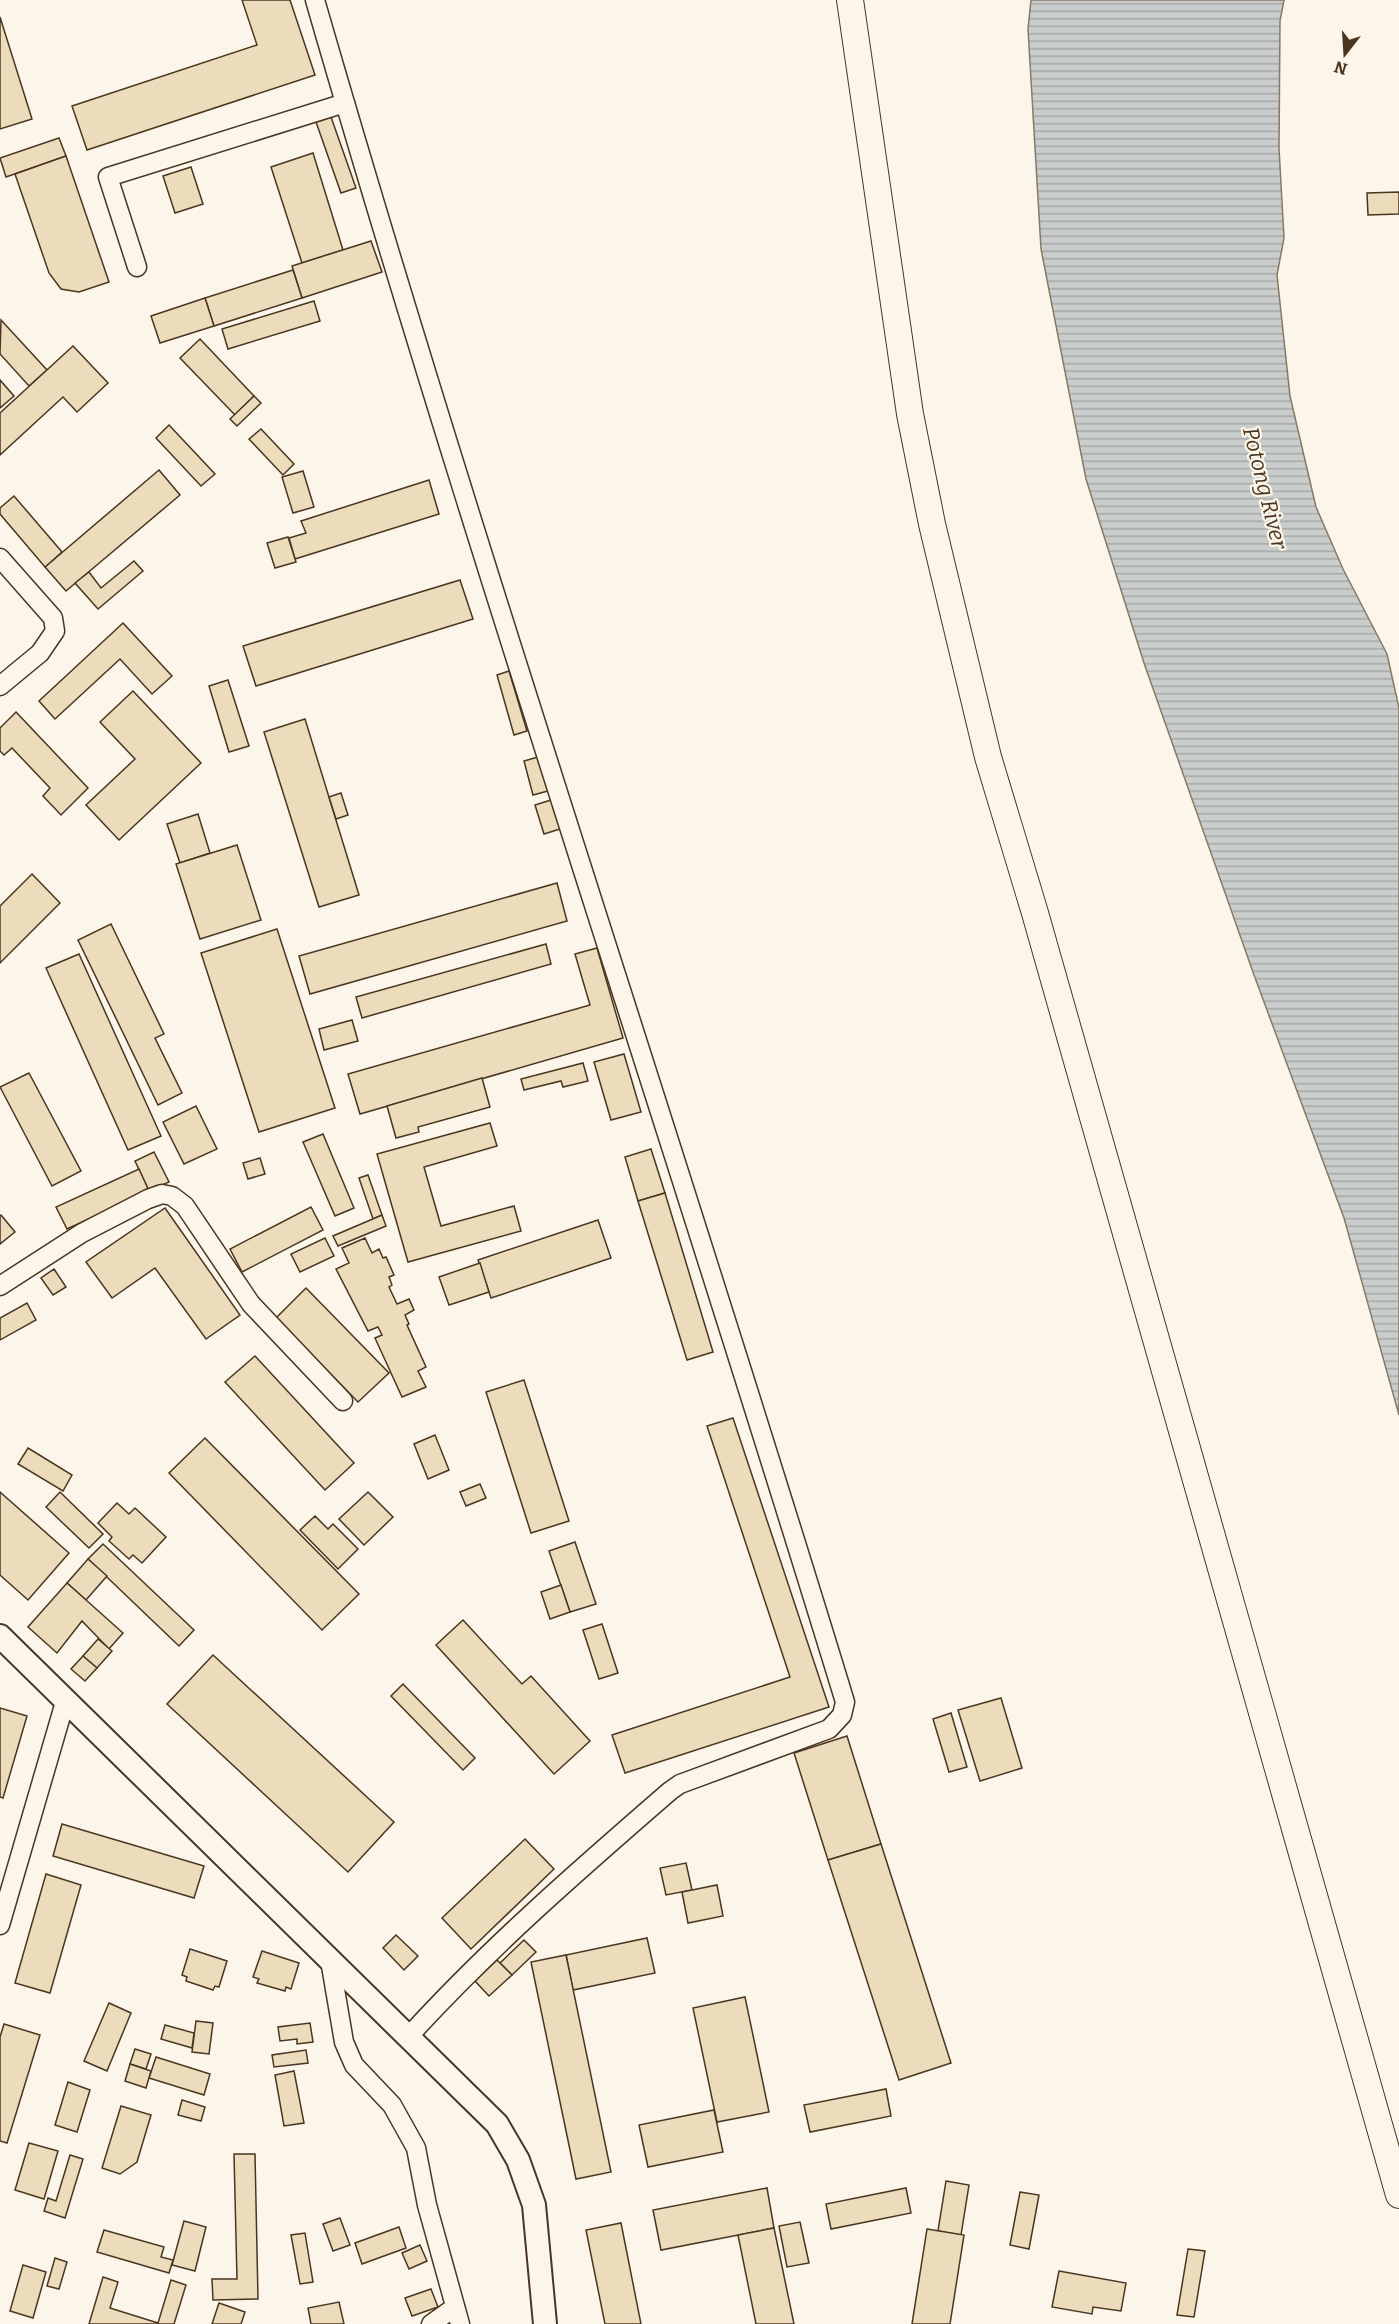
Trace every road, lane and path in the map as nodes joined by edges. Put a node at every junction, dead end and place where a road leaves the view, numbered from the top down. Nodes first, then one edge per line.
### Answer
1 (315, 0) edge
2 (850, 0) edge
3 (345, 103) junction
4 (137, 267) dead end
5 (0, 558) edge
6 (0, 686) edge
7 (0, 1286) edge
8 (343, 1401) dead end
9 (0, 1636) edge
10 (65, 1702) junction
11 (0, 1925) edge
12 (330, 1960) junction
13 (409, 2036) junction
14 (1399, 2195) edge
15 (458, 2315) edge
16 (431, 2324) edge
17 (545, 2324) edge

1 - 3 street
2 - 14 main road
3 - 4 street
3 - 13 street
5 - 6 street
7 - 8 street
9 - 10 street
10 - 11 street
10 - 12 street
12 - 13 street
12 - 15 street
13 - 17 street
15 - 16 street

